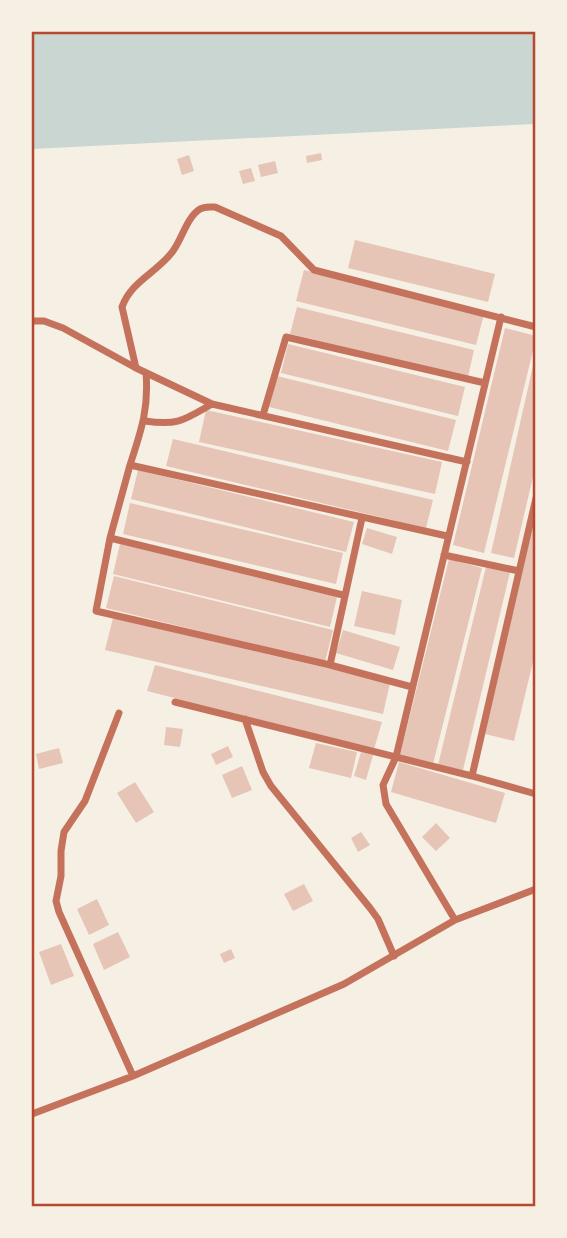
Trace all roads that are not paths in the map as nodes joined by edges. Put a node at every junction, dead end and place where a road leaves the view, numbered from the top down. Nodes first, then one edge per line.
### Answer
1 (501, 317) junction
2 (32, 321) edge
3 (536, 327) edge
4 (135, 368) junction
5 (146, 373) junction
6 (485, 383) junction
7 (212, 404) junction
8 (263, 415) junction
9 (145, 421) junction
10 (467, 462) junction
11 (130, 465) junction
12 (536, 498) edge
13 (362, 518) junction
14 (447, 536) junction
15 (110, 538) junction
16 (443, 555) junction
17 (519, 571) junction
18 (344, 595) junction
19 (330, 665) junction
20 (412, 687) junction
21 (175, 702) dead end
22 (119, 713) dead end
23 (245, 719) junction
24 (396, 757) junction
25 (472, 776) junction
26 (536, 794) edge
27 (536, 889) edge
28 (454, 920) junction
29 (394, 956) junction
30 (133, 1076) junction
31 (32, 1114) edge

1 - 3 street
1 - 4 street
1 - 6 street
2 - 4 street
4 - 5 street
5 - 7 street
5 - 9 street
6 - 8 street
6 - 10 street
7 - 8 street
7 - 9 street
8 - 10 street
9 - 11 street
10 - 14 street
11 - 13 street
11 - 15 street
12 - 17 street
13 - 14 street
13 - 18 street
14 - 16 street
15 - 18 street
15 - 19 street
16 - 17 street
16 - 20 street
17 - 25 street
18 - 19 street
19 - 20 street
20 - 24 street
21 - 23 street
22 - 30 street
23 - 24 street
23 - 29 street
24 - 25 street
24 - 28 street
25 - 26 street
27 - 28 street
28 - 29 street
29 - 30 street
30 - 31 street

